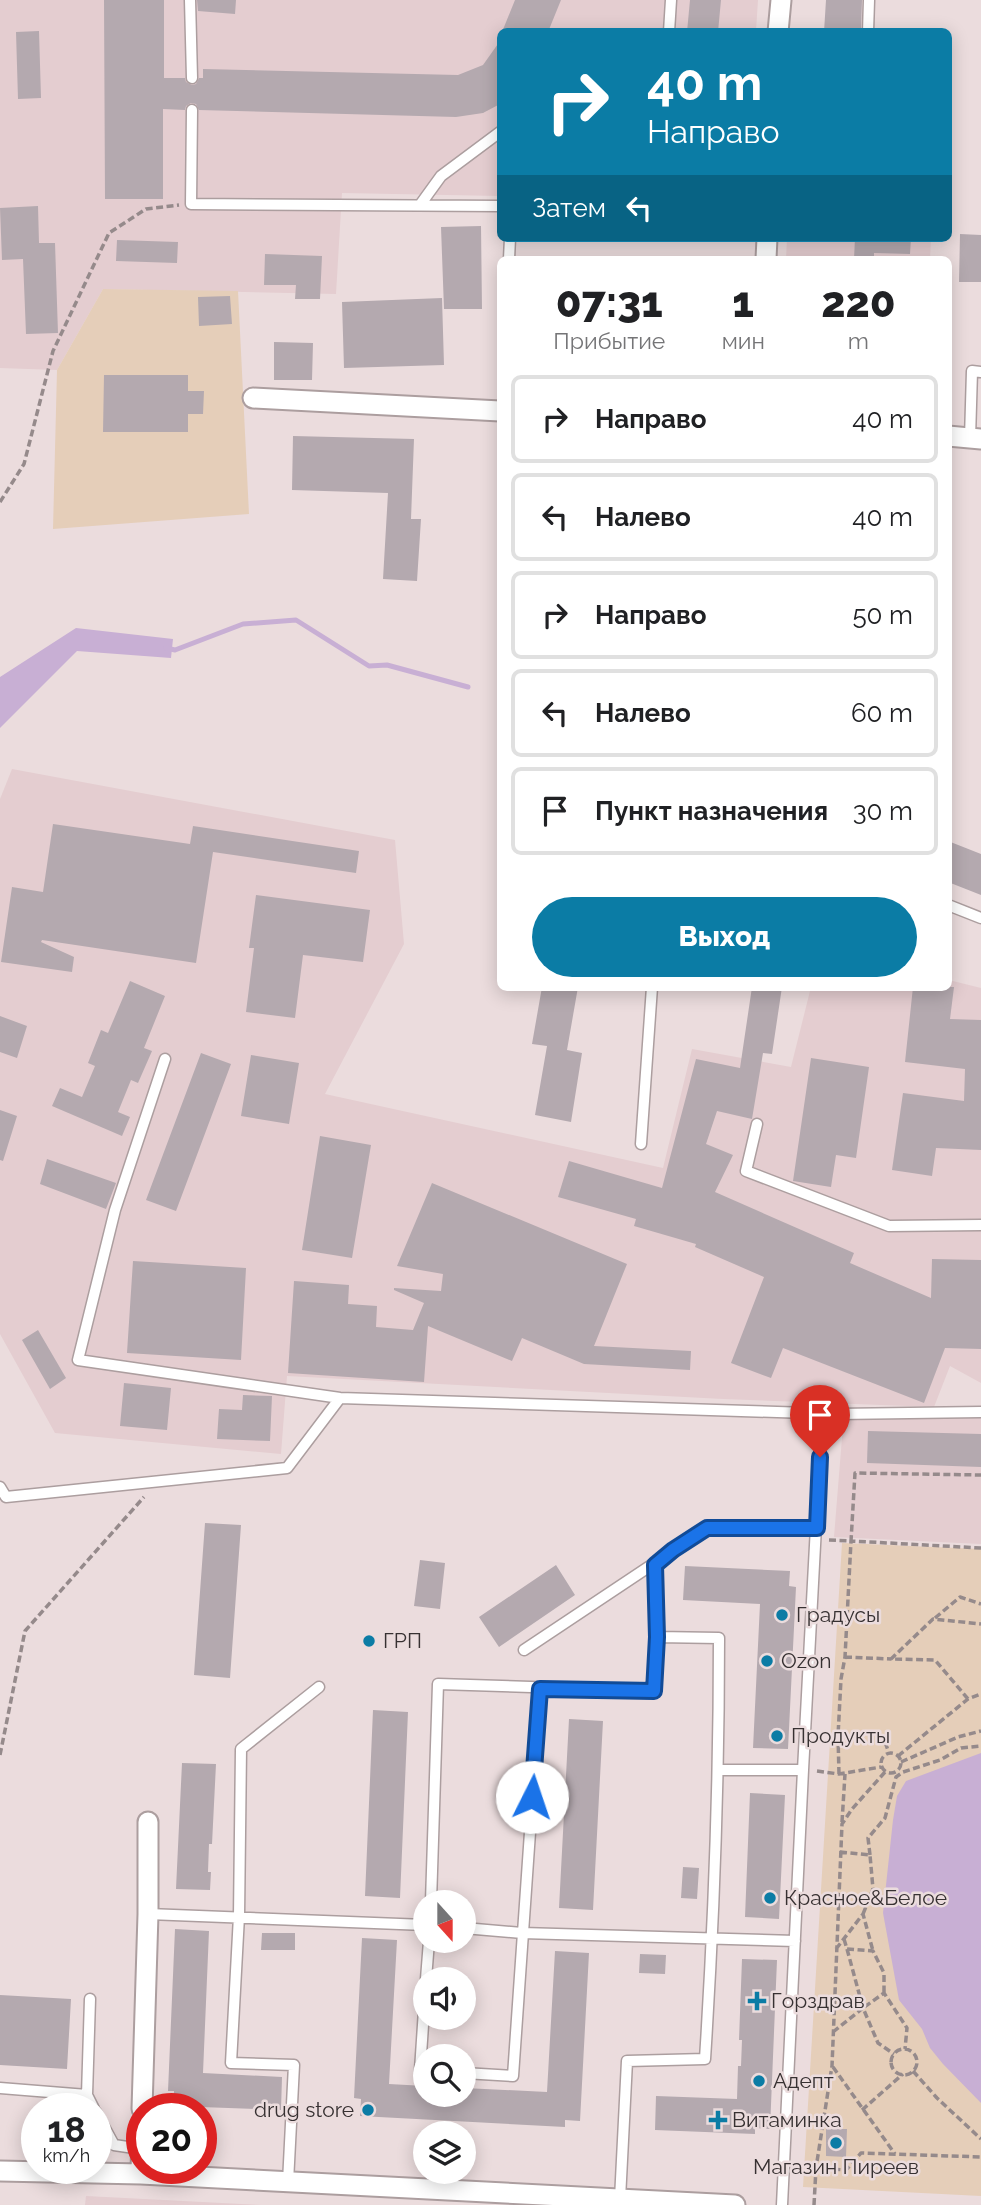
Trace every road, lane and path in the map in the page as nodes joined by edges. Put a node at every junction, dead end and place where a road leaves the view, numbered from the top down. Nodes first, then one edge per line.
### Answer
1 (190, 0) edge
2 (671, 0) edge
3 (781, 0) edge
4 (869, 0) edge
5 (668, 28) edge
6 (778, 28) edge
7 (868, 28) edge
8 (192, 78) dead end
9 (192, 110) dead end
10 (497, 134) edge
11 (191, 204) junction
12 (420, 205) junction
13 (497, 206) edge
14 (981, 372) edge
15 (253, 398) dead end
16 (497, 411) edge
17 (952, 436) edge
18 (975, 438) edge
19 (0, 502) edge
20 (952, 907) edge
21 (981, 918) edge
22 (652, 991) edge
23 (165, 1059) dead end
24 (757, 1124) dead end
25 (641, 1144) dead end
26 (981, 1225) edge
27 (340, 1398) junction
28 (981, 1412) edge
29 (838, 1414) junction
30 (981, 1475) edge
31 (158, 1481) junction
32 (0, 1487) edge
33 (817, 1534) junction
34 (851, 1541) junction
35 (981, 1548) edge
36 (655, 1565) junction
37 (981, 1604) edge
38 (933, 1619) junction
39 (981, 1624) edge
40 (657, 1637) junction
41 (524, 1650) dead end
42 (845, 1657) junction
43 (891, 1659) junction
44 (319, 1687) dead end
45 (540, 1689) junction
46 (981, 1694) edge
47 (968, 1699) junction
48 (981, 1731) edge
49 (886, 1742) dead end
50 (981, 1746) edge
51 (888, 1753) junction
52 (0, 1755) edge
53 (898, 1756) junction
54 (901, 1762) junction
55 (881, 1767) junction
56 (719, 1770) junction
57 (803, 1770) junction
58 (885, 1772) junction
59 (845, 1773) junction
60 (898, 1773) junction
61 (839, 1774) junction
62 (148, 1822) dead end
63 (842, 1824) junction
64 (841, 1852) junction
65 (870, 1855) junction
66 (431, 1890) edge
67 (148, 1914) junction
68 (863, 1914) junction
69 (239, 1916) junction
70 (413, 1924) edge
71 (476, 1929) edge
72 (522, 1933) junction
73 (844, 1938) junction
74 (712, 1939) junction
75 (795, 1941) junction
76 (847, 1949) junction
77 (836, 1950) junction
78 (873, 1951) junction
79 (884, 1993) junction
80 (90, 1999) dead end
81 (863, 2008) junction
82 (833, 2032) junction
83 (905, 2049) junction
84 (894, 2054) junction
85 (832, 2066) junction
86 (913, 2071) junction
87 (476, 2074) edge
88 (903, 2074) junction
89 (0, 2088) edge
90 (62, 2093) edge
91 (87, 2093) edge
92 (142, 2093) edge
93 (862, 2110) junction
94 (981, 2139) edge
95 (895, 2154) junction
96 (981, 2157) edge
97 (816, 2168) junction
98 (0, 2171) edge
99 (126, 2174) edge
100 (217, 2178) edge
101 (288, 2182) junction
102 (483, 2199) edge
103 (620, 2199) junction
104 (735, 2205) edge
105 (782, 2205) edge
106 (814, 2205) edge

1 - 8 lane
2 - 5 lane
3 - 6 street
4 - 7 lane
9 - 11 lane
10 - 12 lane
11 - 12 lane
11 - 19 path
12 - 13 lane
14 - 18 lane
15 - 16 street
17 - 18 street
20 - 21 lane
22 - 25 lane
23 - 27 lane
24 - 26 lane
27 - 29 lane
27 - 31 lane
28 - 29 lane
29 - 33 lane
30 - 34 path
31 - 32 lane
31 - 52 path
33 - 34 path
33 - 36 lane
33 - 57 lane
34 - 35 path
34 - 42 path
36 - 40 lane
36 - 41 lane
37 - 38 path
38 - 39 path
38 - 43 path
40 - 45 lane
40 - 56 lane
42 - 43 path
42 - 61 path
43 - 47 path
44 - 69 lane
45 - 66 lane
45 - 72 lane
46 - 47 path
47 - 53 path
48 - 54 path
49 - 51 path
50 - 60 path
51 - 53 path
51 - 55 path
53 - 54 path
54 - 60 path
55 - 58 path
55 - 59 path
56 - 57 lane
56 - 74 lane
57 - 61 path
57 - 75 lane
58 - 60 path
58 - 63 path
59 - 61 path
59 - 63 path
60 - 65 path
62 - 67 street
63 - 64 path
64 - 65 path
64 - 77 path
65 - 68 path
67 - 69 lane
67 - 92 street
68 - 73 path
68 - 78 path
69 - 70 lane
69 - 101 lane
71 - 72 lane
72 - 74 lane
72 - 87 lane
73 - 76 path
73 - 77 path
74 - 75 lane
74 - 103 lane
75 - 105 lane
76 - 78 path
76 - 81 path
77 - 82 path
78 - 79 path
79 - 81 path
79 - 83 path
80 - 91 lane
81 - 82 path
81 - 84 path
82 - 85 path
83 - 84 path
83 - 86 path
84 - 88 path
85 - 93 path
85 - 97 path
86 - 88 path
86 - 94 path
88 - 93 path
89 - 90 lane
93 - 95 path
95 - 96 path
95 - 97 path
97 - 106 path
98 - 99 street
100 - 101 street
101 - 102 street
102 - 103 street
103 - 104 street

